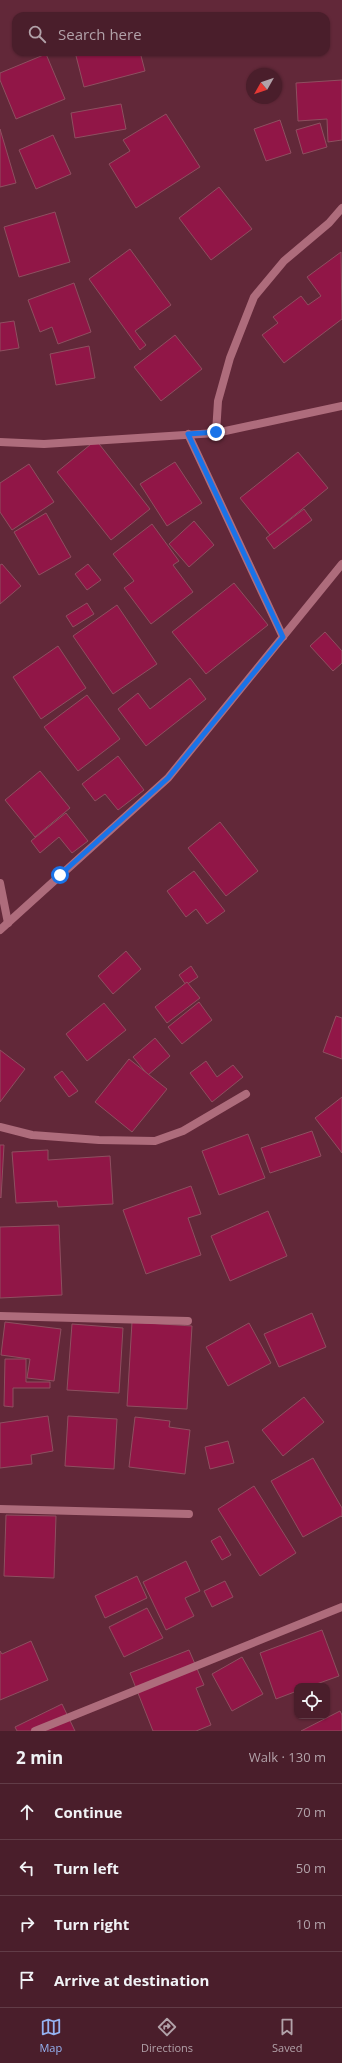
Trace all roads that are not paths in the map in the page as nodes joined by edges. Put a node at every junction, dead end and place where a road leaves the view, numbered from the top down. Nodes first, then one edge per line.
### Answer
1 (342, 208) edge
2 (342, 406) edge
3 (216, 432) junction
4 (188, 434) junction
5 (0, 442) edge
6 (342, 564) edge
7 (283, 637) junction
8 (0, 883) edge
9 (8, 922) junction
10 (0, 930) edge
11 (246, 1094) dead end
12 (0, 1128) edge
13 (0, 1316) edge
14 (188, 1320) dead end
15 (0, 1509) edge
16 (189, 1514) dead end
17 (342, 1607) edge
18 (35, 1731) edge

1 - 3 street
2 - 3 street
3 - 4 street
4 - 5 street
4 - 7 street
6 - 7 street
7 - 9 street
8 - 9 street
9 - 10 street
11 - 12 street
13 - 14 street
15 - 16 street
17 - 18 street

